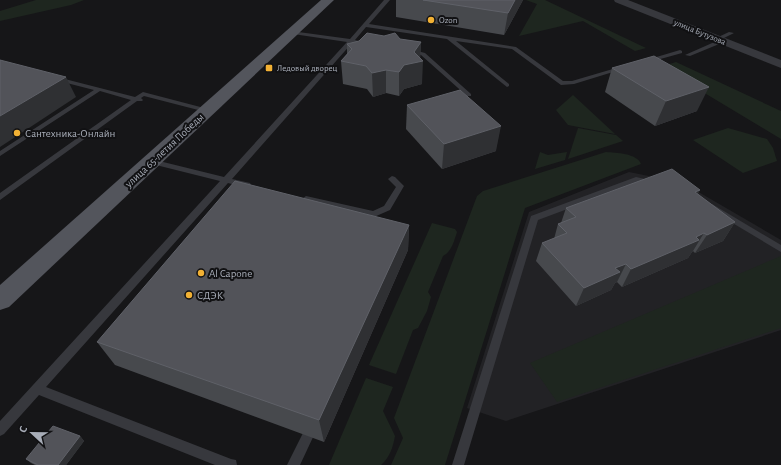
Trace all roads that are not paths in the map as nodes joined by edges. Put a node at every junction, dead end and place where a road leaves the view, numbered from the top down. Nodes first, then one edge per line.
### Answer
1 (328, 0) edge
2 (387, 0) edge
3 (619, 0) edge
4 (365, 25) junction
5 (293, 32) junction
6 (731, 33) dead end
7 (448, 38) junction
8 (720, 40) junction
9 (351, 41) junction
10 (365, 44) edge
11 (401, 50) edge
12 (680, 52) dead end
13 (688, 55) dead end
14 (638, 64) edge
15 (781, 64) edge
16 (630, 66) edge
17 (46, 76) edge
18 (507, 85) dead end
19 (99, 89) junction
20 (469, 95) dead end
21 (137, 99) junction
22 (204, 113) junction
23 (0, 154) edge
24 (151, 161) junction
25 (392, 179) dead end
26 (226, 180) junction
27 (659, 184) edge
28 (255, 187) edge
29 (0, 197) edge
30 (300, 198) edge
31 (702, 200) edge
32 (781, 249) edge
33 (0, 300) edge
34 (37, 389) junction
35 (0, 430) edge
36 (308, 436) edge
37 (231, 465) edge
38 (293, 465) edge
39 (458, 465) edge

1 - 5 main road, улица 65-летия Победы
2 - 4 lane
3 - 8 street, улица Бутузова
4 - 7 lane
4 - 9 lane
5 - 9 lane
5 - 22 main road, улица 65-летия Победы
6 - 8 lane
7 - 16 lane
7 - 18 lane
8 - 13 lane
8 - 15 street, улица Бутузова
9 - 10 lane
9 - 26 lane
11 - 20 lane
12 - 14 lane
17 - 19 lane
19 - 21 lane
19 - 23 lane
21 - 22 lane
21 - 29 lane
22 - 24 main road, улица 65-летия Победы
24 - 26 lane
24 - 33 main road, улица 65-летия Победы
25 - 30 lane
26 - 28 lane
26 - 34 lane
27 - 39 lane
31 - 32 lane
34 - 35 lane
34 - 37 lane
36 - 38 lane

